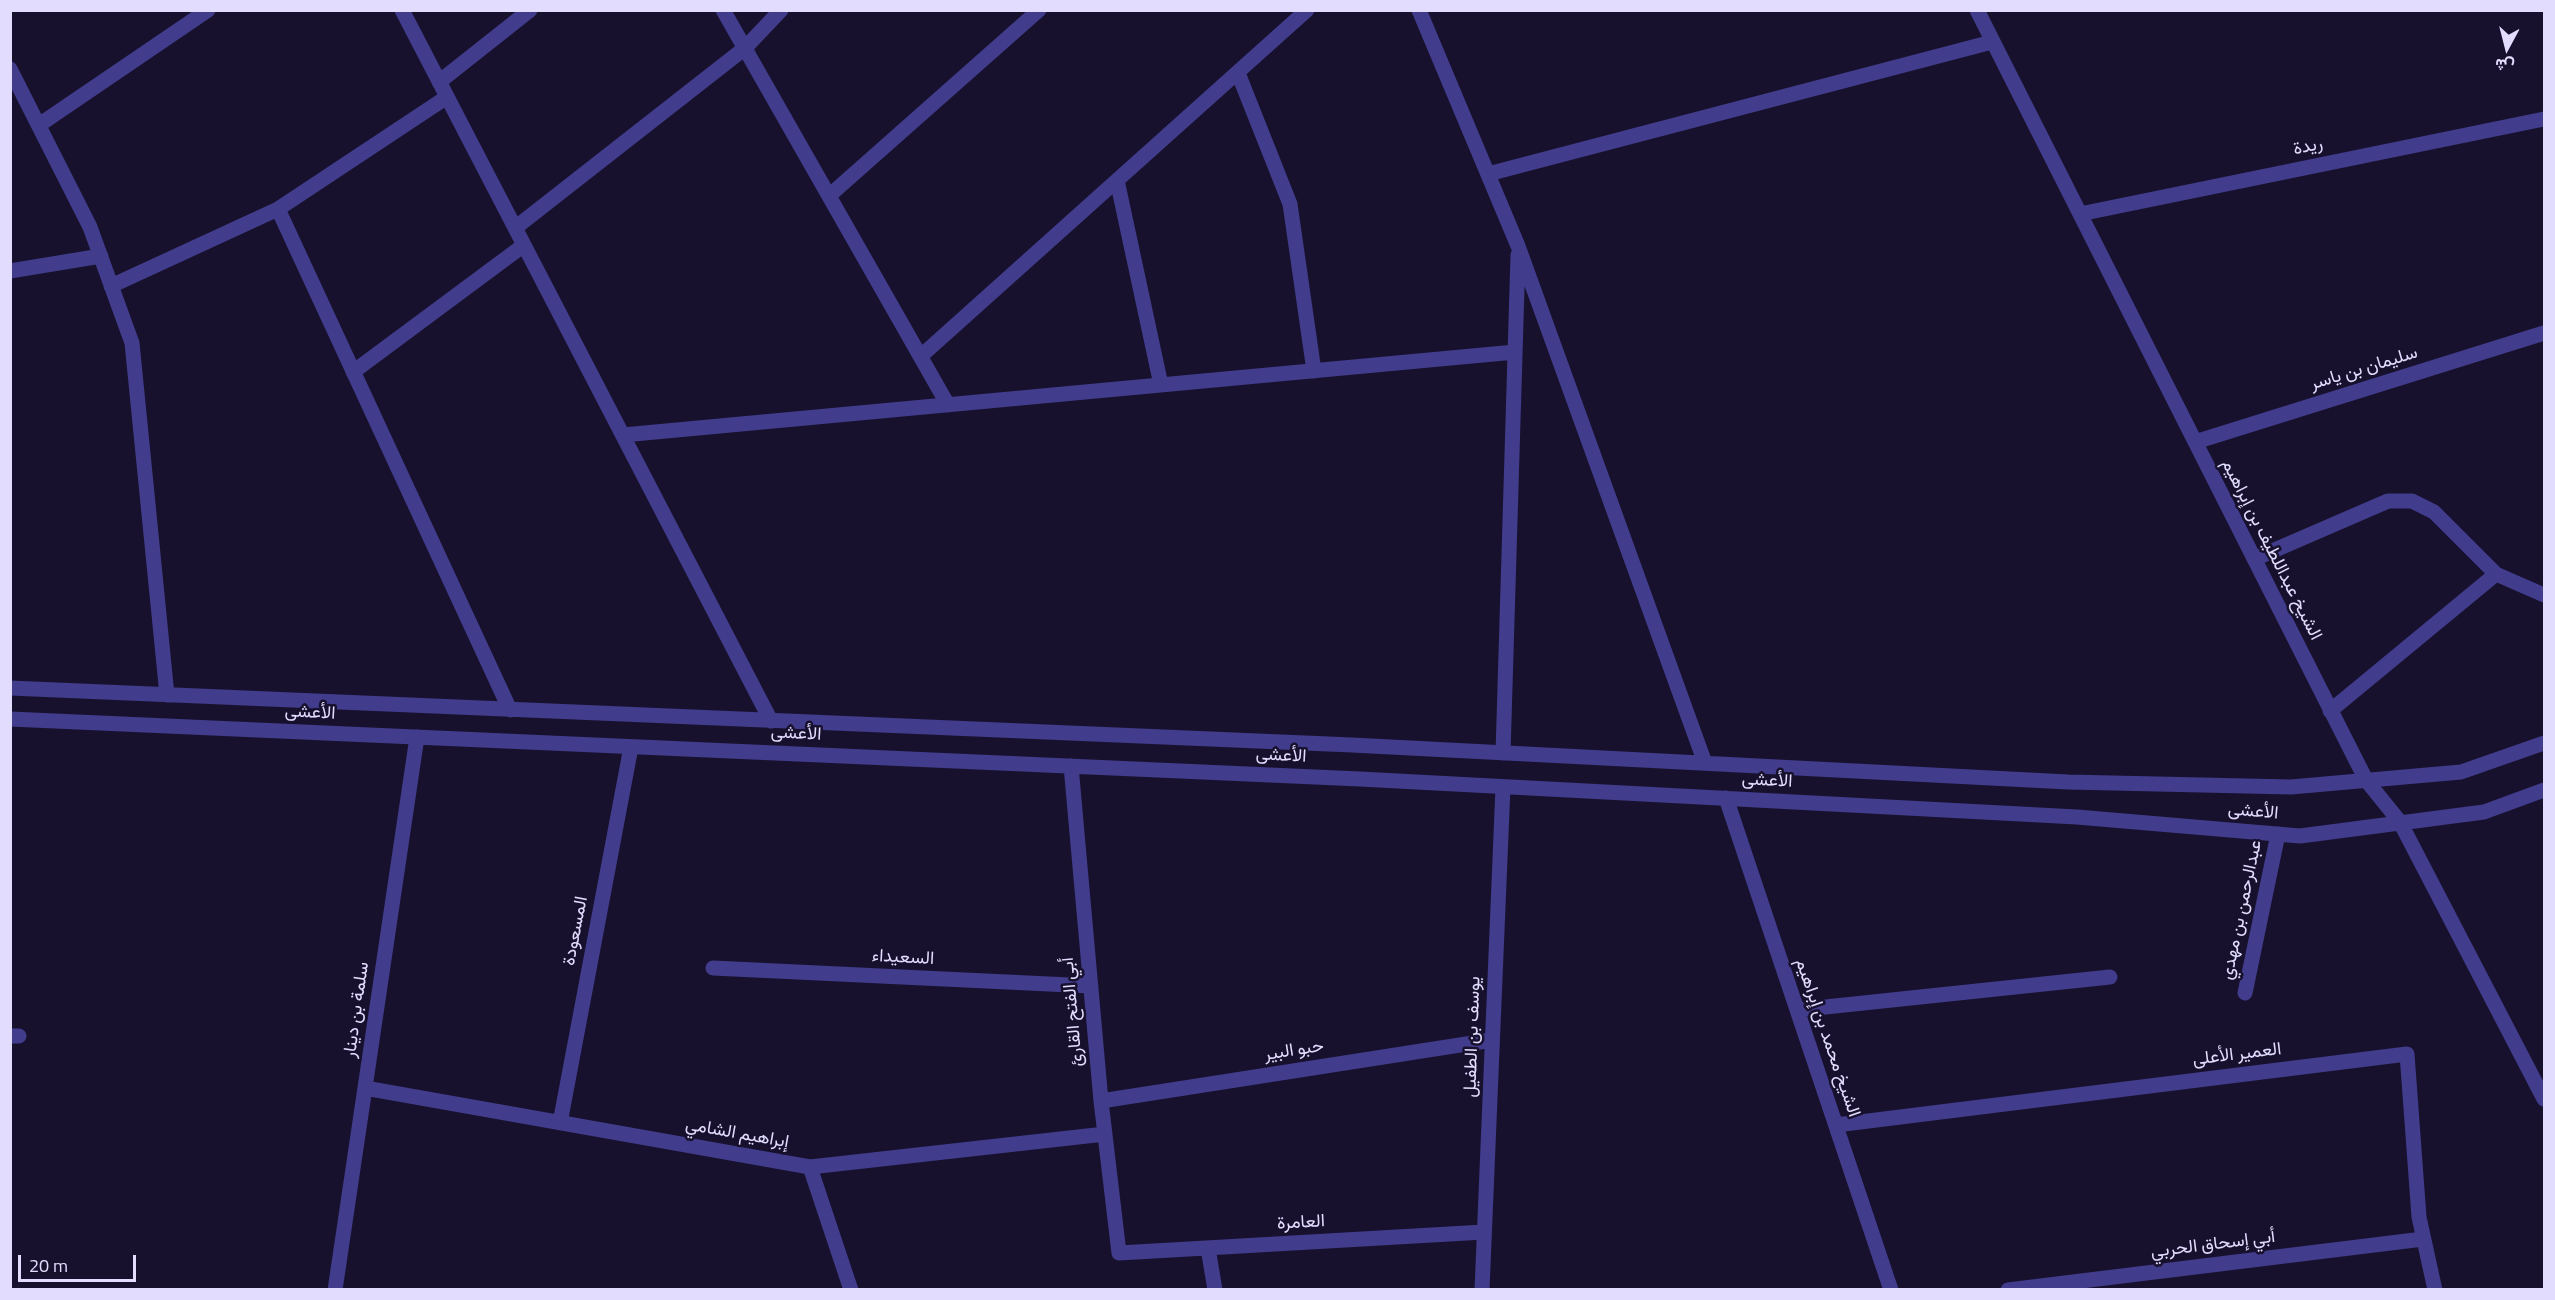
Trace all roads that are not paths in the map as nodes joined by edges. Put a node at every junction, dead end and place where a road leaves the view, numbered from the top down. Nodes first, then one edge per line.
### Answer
1 (208, 10) edge
2 (402, 10) edge
3 (530, 10) edge
4 (723, 10) edge
5 (781, 10) edge
6 (1039, 10) edge
7 (1307, 10) edge
8 (1419, 10) edge
9 (1977, 10) edge
10 (1992, 42) junction
11 (746, 48) junction
12 (10, 69) edge
13 (1238, 73) junction
14 (440, 82) junction
15 (15, 87) edge
16 (447, 97) junction
17 (2544, 118) edge
18 (39, 125) junction
19 (1488, 174) junction
20 (1117, 180) junction
21 (830, 195) junction
22 (278, 209) junction
23 (2080, 214) junction
24 (515, 228) junction
25 (525, 245) junction
26 (1518, 246) junction
27 (101, 256) junction
28 (10, 271) edge
29 (111, 286) junction
30 (2544, 333) edge
31 (1515, 352) junction
32 (921, 356) junction
33 (1314, 371) junction
34 (353, 372) junction
35 (1161, 385) junction
36 (948, 405) junction
37 (623, 435) junction
38 (2194, 442) junction
39 (2254, 559) junction
40 (2496, 574) junction
41 (2544, 595) edge
42 (10, 688) edge
43 (167, 695) junction
44 (510, 711) junction
45 (2330, 711) junction
46 (10, 719) edge
47 (771, 721) junction
48 (417, 737) junction
49 (2544, 743) edge
50 (631, 747) junction
51 (1503, 753) junction
52 (1704, 763) junction
53 (1071, 766) junction
54 (2366, 780) junction
55 (1503, 787) junction
56 (2544, 790) edge
57 (1726, 798) junction
58 (2400, 822) junction
59 (2278, 834) junction
60 (713, 968) dead end
61 (2110, 977) dead end
62 (1090, 986) junction
63 (2245, 993) dead end
64 (1797, 1010) junction
65 (1492, 1040) junction
66 (365, 1088) junction
67 (2544, 1099) edge
68 (1101, 1101) junction
69 (560, 1122) junction
70 (1836, 1125) junction
71 (1105, 1134) junction
72 (810, 1167) junction
73 (1484, 1232) junction
74 (2423, 1239) junction
75 (1208, 1248) junction
76 (1119, 1253) joint
77 (1888, 1289) edge
78 (335, 1290) edge
79 (851, 1290) edge
80 (1215, 1290) edge
81 (1482, 1290) edge
82 (2008, 1290) edge
83 (2435, 1290) edge

1 - 18 street
2 - 14 street
3 - 14 street
4 - 11 street
5 - 11 street
6 - 21 street
7 - 13 street
8 - 19 street
9 - 10 street, الشيخ عبداللطيف بن إبراهيم
10 - 19 street
10 - 23 street, الشيخ عبداللطيف بن إبراهيم
11 - 21 street
11 - 24 street
12 - 15 street
13 - 20 street
13 - 33 street
14 - 16 street
15 - 18 street
16 - 22 street
16 - 24 street
17 - 23 street, ريدة
18 - 27 street
19 - 26 street
20 - 32 street
20 - 35 street
21 - 32 street
22 - 29 street
22 - 34 street
23 - 38 street, الشيخ عبداللطيف بن إبراهيم
24 - 25 street
25 - 34 street
25 - 37 street
26 - 31 street
26 - 52 street
27 - 28 street
27 - 29 street
29 - 43 street
30 - 38 street, سليمان بن ياسر
31 - 33 street
31 - 51 street
32 - 36 street
33 - 35 street
34 - 44 street
35 - 36 street
36 - 37 street
37 - 47 street
38 - 39 street, الشيخ عبداللطيف بن إبراهيم
39 - 40 street
39 - 45 street, الشيخ عبداللطيف بن إبراهيم
40 - 41 street
40 - 45 street
42 - 43 street, الأعشى
43 - 44 street, الأعشى
44 - 47 street, الأعشى
45 - 54 street, الشيخ عبداللطيف بن إبراهيم
46 - 48 street, الأعشى
47 - 51 street, الأعشى
48 - 50 street, الأعشى
48 - 66 street, سلمة بن دينار
49 - 54 street, الأعشى
50 - 53 street, الأعشى
50 - 69 street, المسعودة
51 - 52 street, الأعشى
52 - 54 street, الأعشى
53 - 55 street, الأعشى
53 - 62 street, أبي الفتح القارئ
54 - 58 street, الشيخ عبداللطيف بن إبراهيم
55 - 57 street, الأعشى
55 - 65 street, يوسف بن الطفيل
56 - 58 street, الأعشى
57 - 59 street, الأعشى
57 - 64 street, الشيخ محمد بن إبراهيم
58 - 59 street, الأعشى
58 - 67 street, الشيخ عبداللطيف بن إبراهيم
59 - 63 street, عبدالرحمن بن مهدي
60 - 62 street, السعيداء
61 - 64 street
62 - 68 street, أبي الفتح القارئ
64 - 70 street, الشيخ محمد بن إبراهيم
65 - 68 street, حبو البير
65 - 73 street, يوسف بن الطفيل
66 - 69 street, إبراهيم الشامي
66 - 78 street, سلمة بن دينار
68 - 71 street, أبي الفتح القارئ
69 - 72 street, إبراهيم الشامي
70 - 74 street, العمير الأعلى
70 - 77 street, الشيخ محمد بن إبراهيم
71 - 72 street, إبراهيم الشامي
71 - 76 street, أبي الفتح القارئ
72 - 79 street
73 - 75 street, العامرة
73 - 81 street, يوسف بن الطفيل
74 - 82 street, أبي إسحاق الحربي
74 - 83 street, العمير الأعلى
75 - 76 street, العامرة
75 - 80 street

